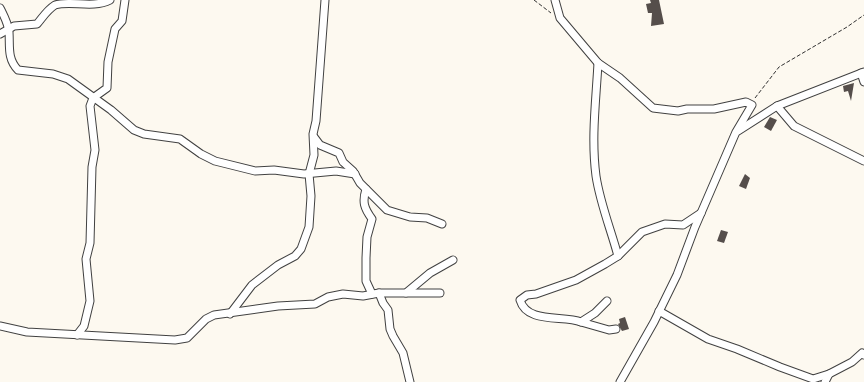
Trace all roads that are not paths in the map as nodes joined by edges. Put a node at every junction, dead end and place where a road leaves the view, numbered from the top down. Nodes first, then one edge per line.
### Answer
1 (110, 0) edge
2 (125, 0) edge
3 (325, 0) edge
4 (555, 0) edge
5 (0, 8) edge
6 (9, 30) junction
7 (0, 34) edge
8 (598, 63) junction
9 (862, 72) edge
10 (864, 82) edge
11 (93, 98) junction
12 (778, 106) junction
13 (736, 132) junction
14 (314, 137) junction
15 (864, 161) edge
16 (309, 174) junction
17 (355, 174) junction
18 (366, 189) junction
19 (702, 213) junction
20 (442, 224) dead end
21 (618, 256) junction
22 (453, 260) dead end
23 (406, 293) junction
24 (440, 293) dead end
25 (375, 294) junction
26 (607, 301) dead end
27 (659, 311) junction
28 (230, 314) junction
29 (581, 322) junction
30 (0, 326) edge
31 (84, 326) junction
32 (616, 329) dead end
33 (77, 335) junction
34 (87, 336) junction
35 (864, 355) edge
36 (828, 374) junction
37 (410, 382) edge
38 (620, 382) edge
39 (825, 382) edge

1 - 6 street
2 - 11 street
3 - 14 street
4 - 8 street
5 - 6 street
6 - 7 street
6 - 11 street
8 - 13 street
8 - 21 street
9 - 10 street
9 - 12 street
11 - 16 street
11 - 31 street
12 - 13 street
12 - 15 street
13 - 19 street
14 - 16 street
14 - 17 street
16 - 17 street
16 - 28 street
17 - 18 street
18 - 20 street
18 - 25 street
19 - 21 street
19 - 27 street
21 - 29 street
22 - 23 street
23 - 24 street
23 - 25 street
25 - 28 street
25 - 37 street
26 - 29 street
27 - 36 street
27 - 38 street
28 - 34 street
29 - 32 street
30 - 33 street
31 - 33 street
31 - 34 street
33 - 34 street
35 - 36 street
36 - 39 street

